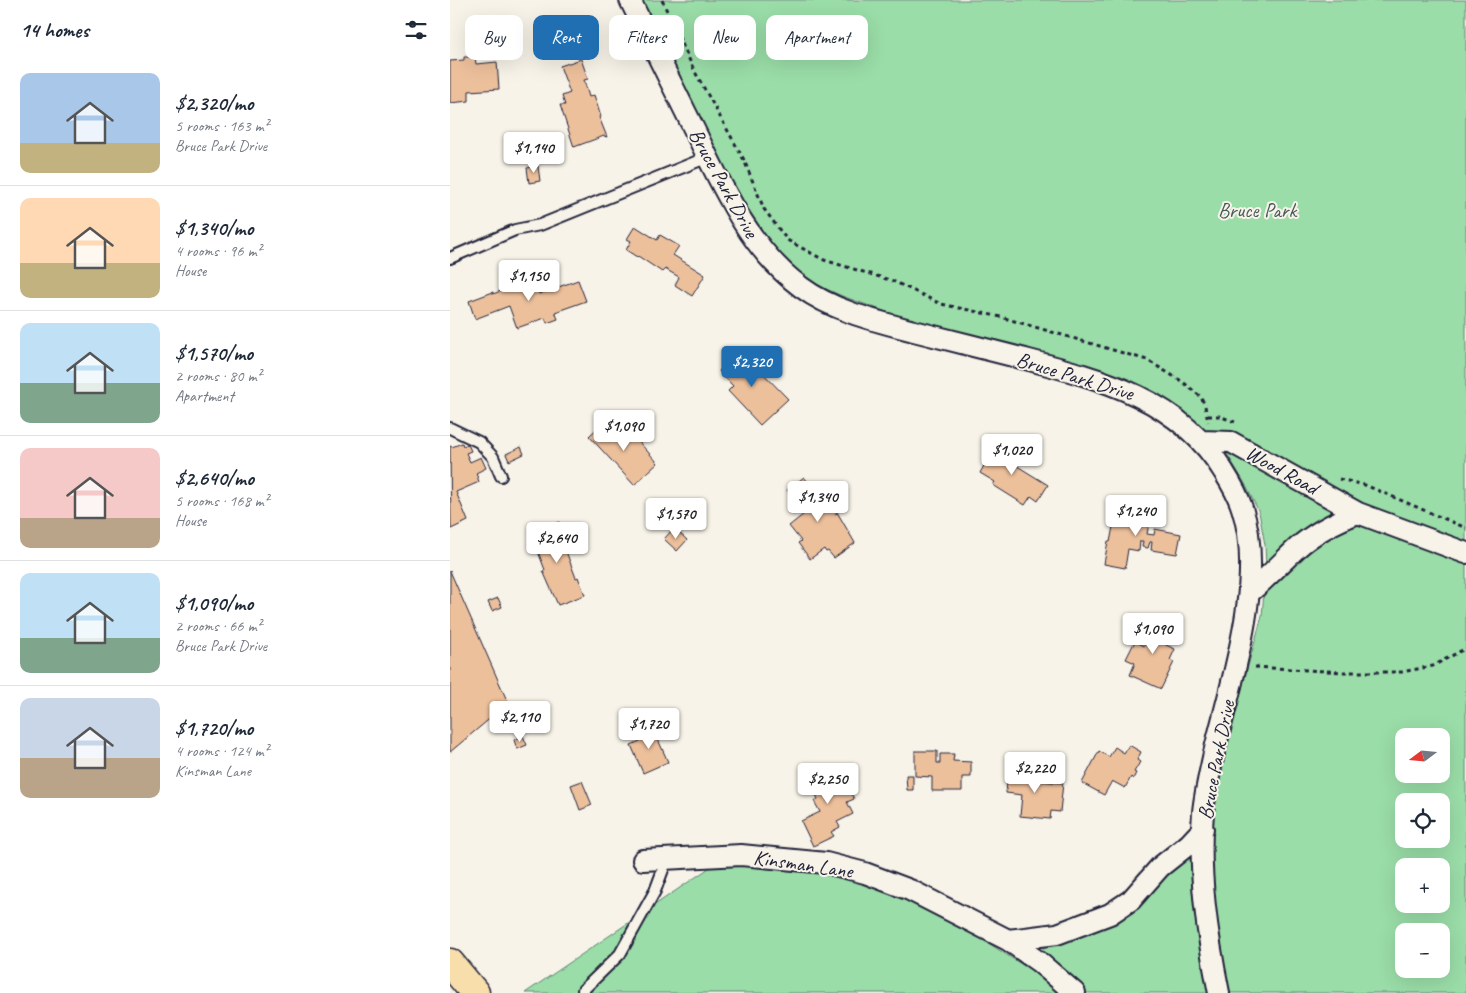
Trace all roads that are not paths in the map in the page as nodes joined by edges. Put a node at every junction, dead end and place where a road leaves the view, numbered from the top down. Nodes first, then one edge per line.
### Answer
1 (630, 0) edge
2 (708, 157) junction
3 (450, 258) edge
4 (450, 428) edge
5 (1202, 441) junction
6 (501, 476) dead end
7 (1358, 513) junction
8 (1466, 553) edge
9 (1249, 593) junction
10 (1204, 828) junction
11 (667, 859) junction
12 (643, 860) dead end
13 (1008, 940) junction
14 (450, 963) edge
15 (583, 990) dead end
16 (475, 993) edge
17 (1075, 993) edge
18 (1219, 993) edge

1 - 2 street, Bruce Park Drive
2 - 3 lane
2 - 5 street, Bruce Park Drive
4 - 6 lane
5 - 7 street, Wood Road
5 - 9 street, Bruce Park Drive
7 - 8 street, Wood Road
7 - 9 street
9 - 10 street, Bruce Park Drive
10 - 13 street
10 - 18 street, Bruce Park Drive
11 - 12 street, Kinsman Lane
11 - 13 street, Kinsman Lane
11 - 15 lane
13 - 17 street, Kinsman Lane
14 - 16 highway

